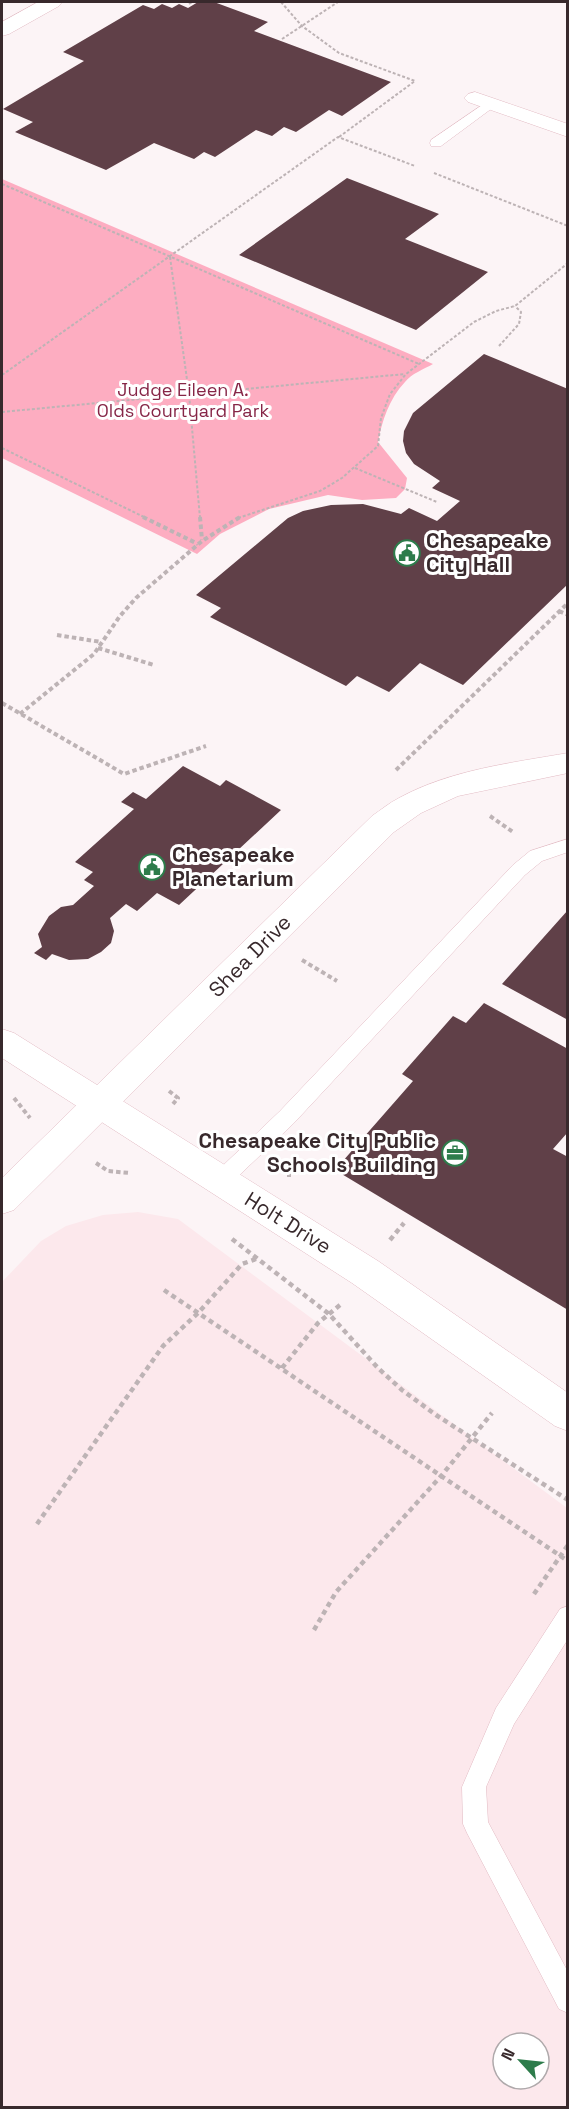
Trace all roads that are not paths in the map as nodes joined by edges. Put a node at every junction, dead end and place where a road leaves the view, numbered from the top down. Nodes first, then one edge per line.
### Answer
1 (52, 2) edge
2 (2, 30) edge
3 (483, 100) joint
4 (567, 131) edge
5 (436, 143) dead end
6 (567, 763) edge
7 (567, 845) edge
8 (2, 1042) edge
9 (101, 1104) junction
10 (219, 1181) junction
11 (2, 1200) edge
12 (567, 1414) edge
13 (567, 1617) edge
14 (567, 2000) edge

1 - 2 street
3 - 4 street
3 - 5 lane
6 - 9 street, Shea Drive
7 - 10 lane
8 - 9 street, Holt Drive
9 - 10 street, Holt Drive
9 - 11 street, Shea Drive
10 - 12 street, Holt Drive
13 - 14 lane

